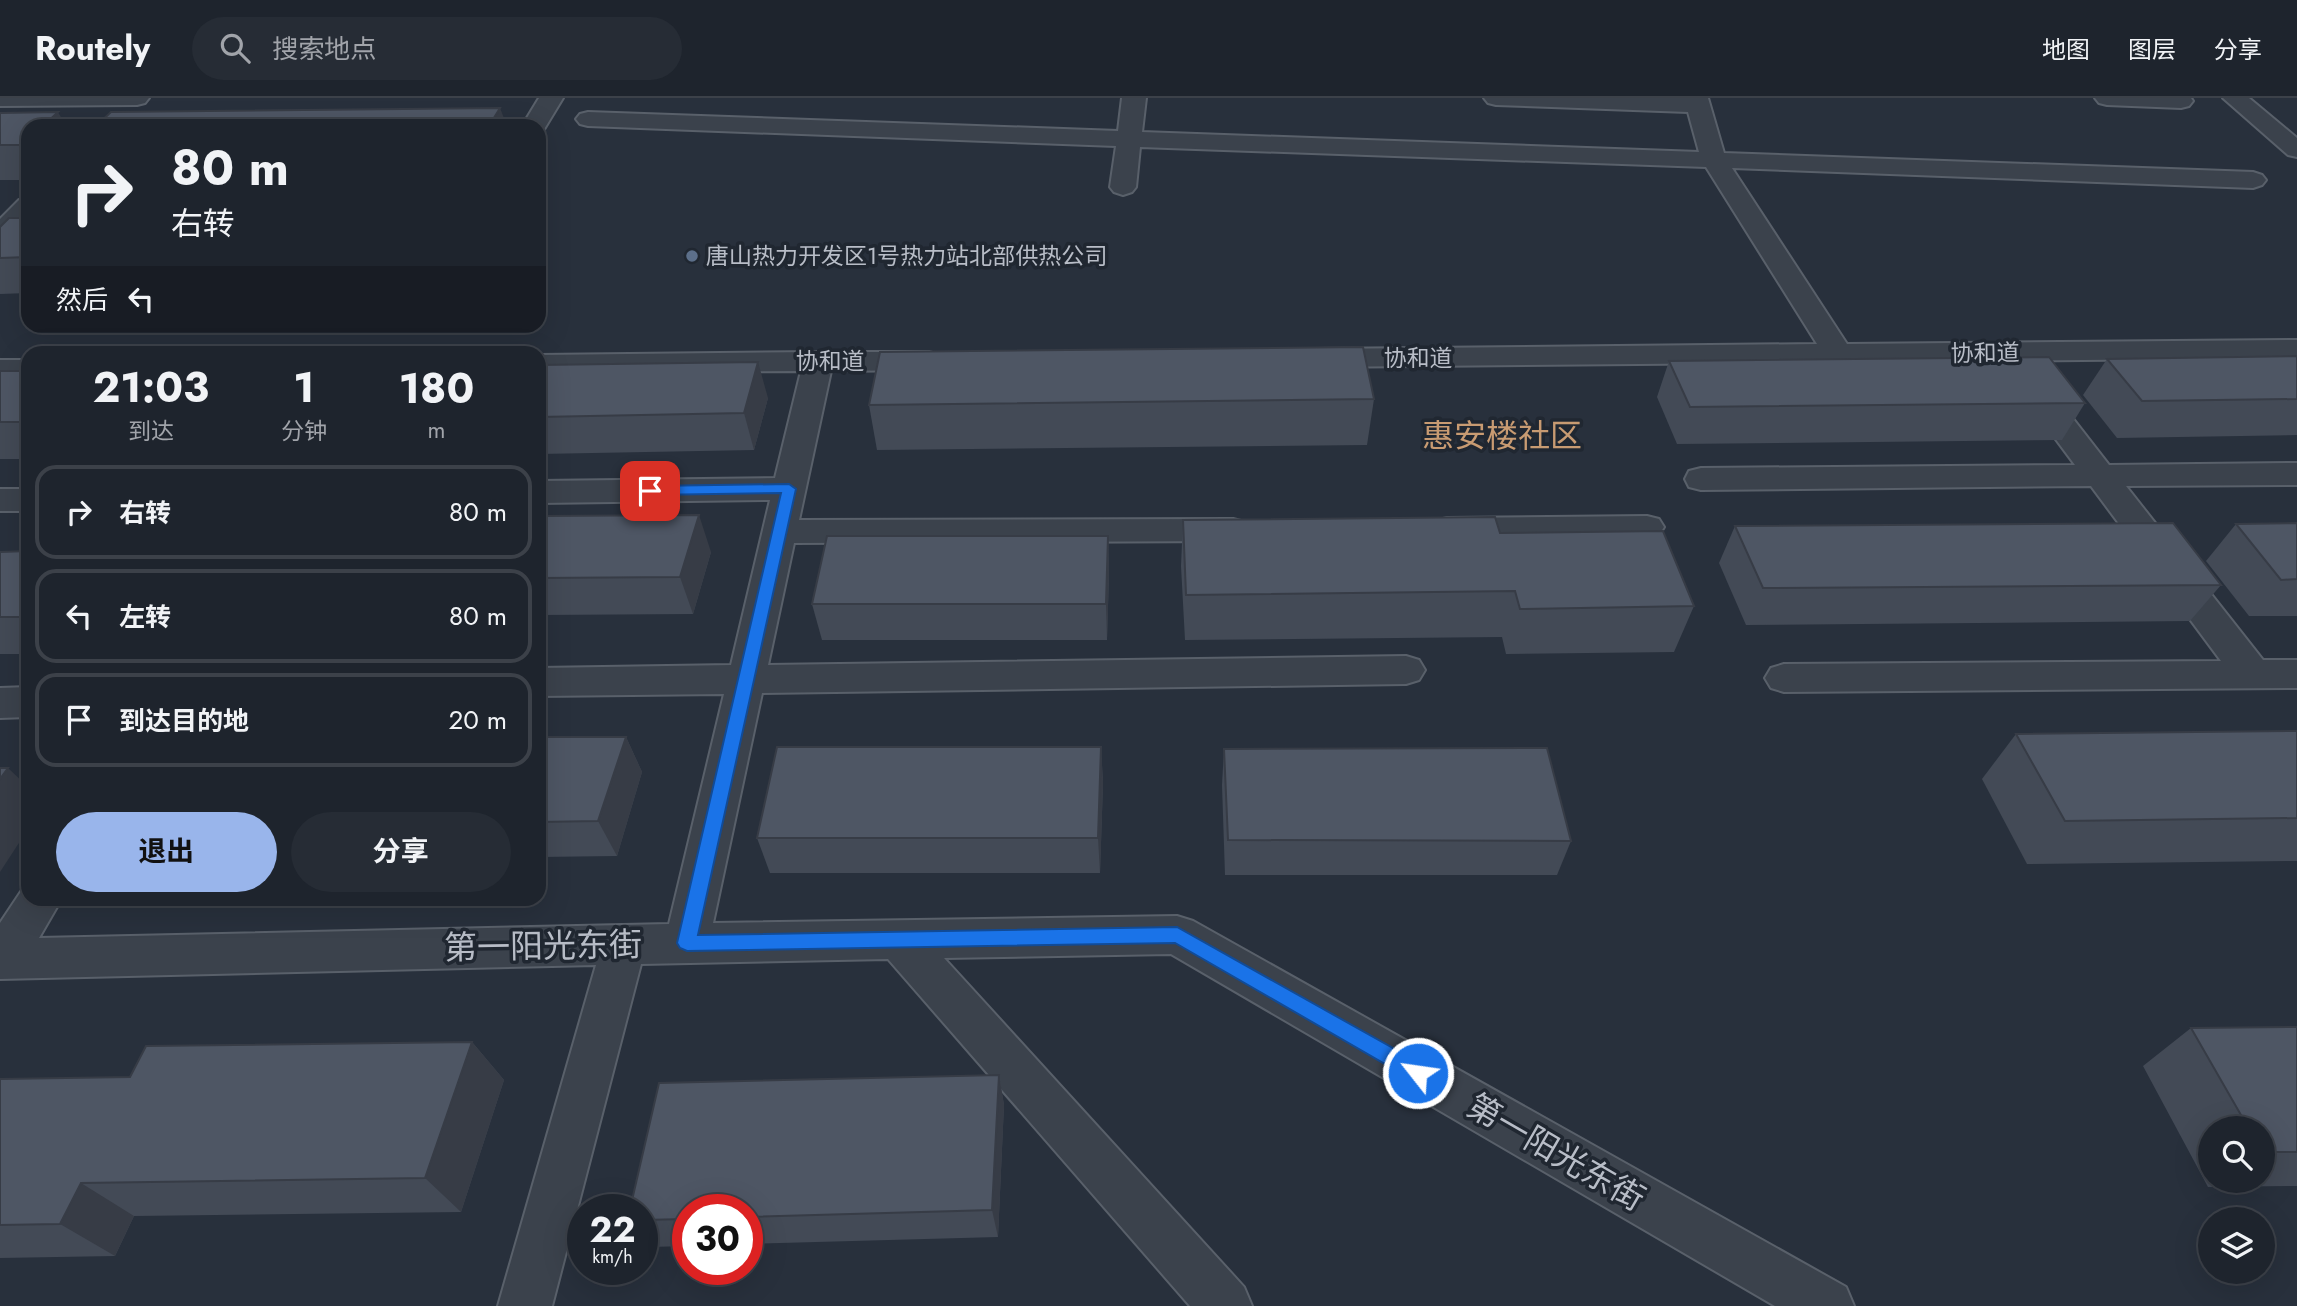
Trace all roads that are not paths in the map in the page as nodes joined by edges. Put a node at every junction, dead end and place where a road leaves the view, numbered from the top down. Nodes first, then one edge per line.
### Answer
1 (138, 98) edge
2 (551, 98) edge
3 (1134, 98) edge
4 (1496, 98) edge
5 (2107, 98) edge
6 (2235, 98) edge
7 (0, 99) edge
8 (2181, 101) dead end
9 (1696, 102) edge
10 (120, 117) edge
11 (538, 119) edge
12 (588, 119) dead end
13 (1129, 139) junction
14 (2297, 150) edge
15 (1714, 160) junction
16 (2253, 180) dead end
17 (1123, 187) dead end
18 (21, 208) edge
19 (0, 233) edge
20 (2297, 349) edge
21 (2005, 353) junction
22 (1839, 355) junction
23 (1293, 358) edge
24 (958, 360) edge
25 (818, 361) junction
26 (546, 364) edge
27 (0, 369) edge
28 (21, 369) edge
29 (2297, 474) edge
30 (2100, 476) junction
31 (1701, 479) dead end
32 (789, 489) junction
33 (546, 492) edge
34 (0, 500) edge
35 (21, 500) edge
36 (1647, 527) dead end
37 (1409, 529) edge
38 (1270, 530) edge
39 (780, 532) junction
40 (1406, 670) dead end
41 (2297, 674) edge
42 (2253, 675) junction
43 (1784, 678) dead end
44 (746, 680) junction
45 (546, 682) edge
46 (21, 702) edge
47 (0, 703) edge
48 (35, 906) edge
49 (898, 939) junction
50 (687, 943) junction
51 (624, 945) junction
52 (1, 958) edge
53 (525, 1306) edge
54 (1225, 1306) edge
55 (1827, 1306) edge

1 - 7 street
1 - 10 street
2 - 11 street
3 - 13 street
4 - 9 street
5 - 8 street
6 - 14 street
9 - 15 street
12 - 13 street
13 - 15 street
13 - 17 street
15 - 16 street
15 - 22 street
18 - 19 street
20 - 21 street, 协和道
21 - 22 street, 协和道
21 - 30 street
22 - 23 street, 协和道
24 - 25 street, 协和道
25 - 26 street, 协和道
25 - 32 street
27 - 28 street
29 - 30 street
30 - 31 street
30 - 42 street
32 - 33 street
32 - 39 street
34 - 35 street
36 - 37 street
38 - 39 street
39 - 44 street
40 - 44 street
41 - 42 street
42 - 43 street
44 - 45 street
44 - 50 street
46 - 47 street
48 - 52 street
49 - 50 street, 第一阳光东街
49 - 54 street
49 - 55 street, 第一阳光东街
50 - 51 street, 第一阳光东街
51 - 52 street, 第一阳光东街
51 - 53 street

